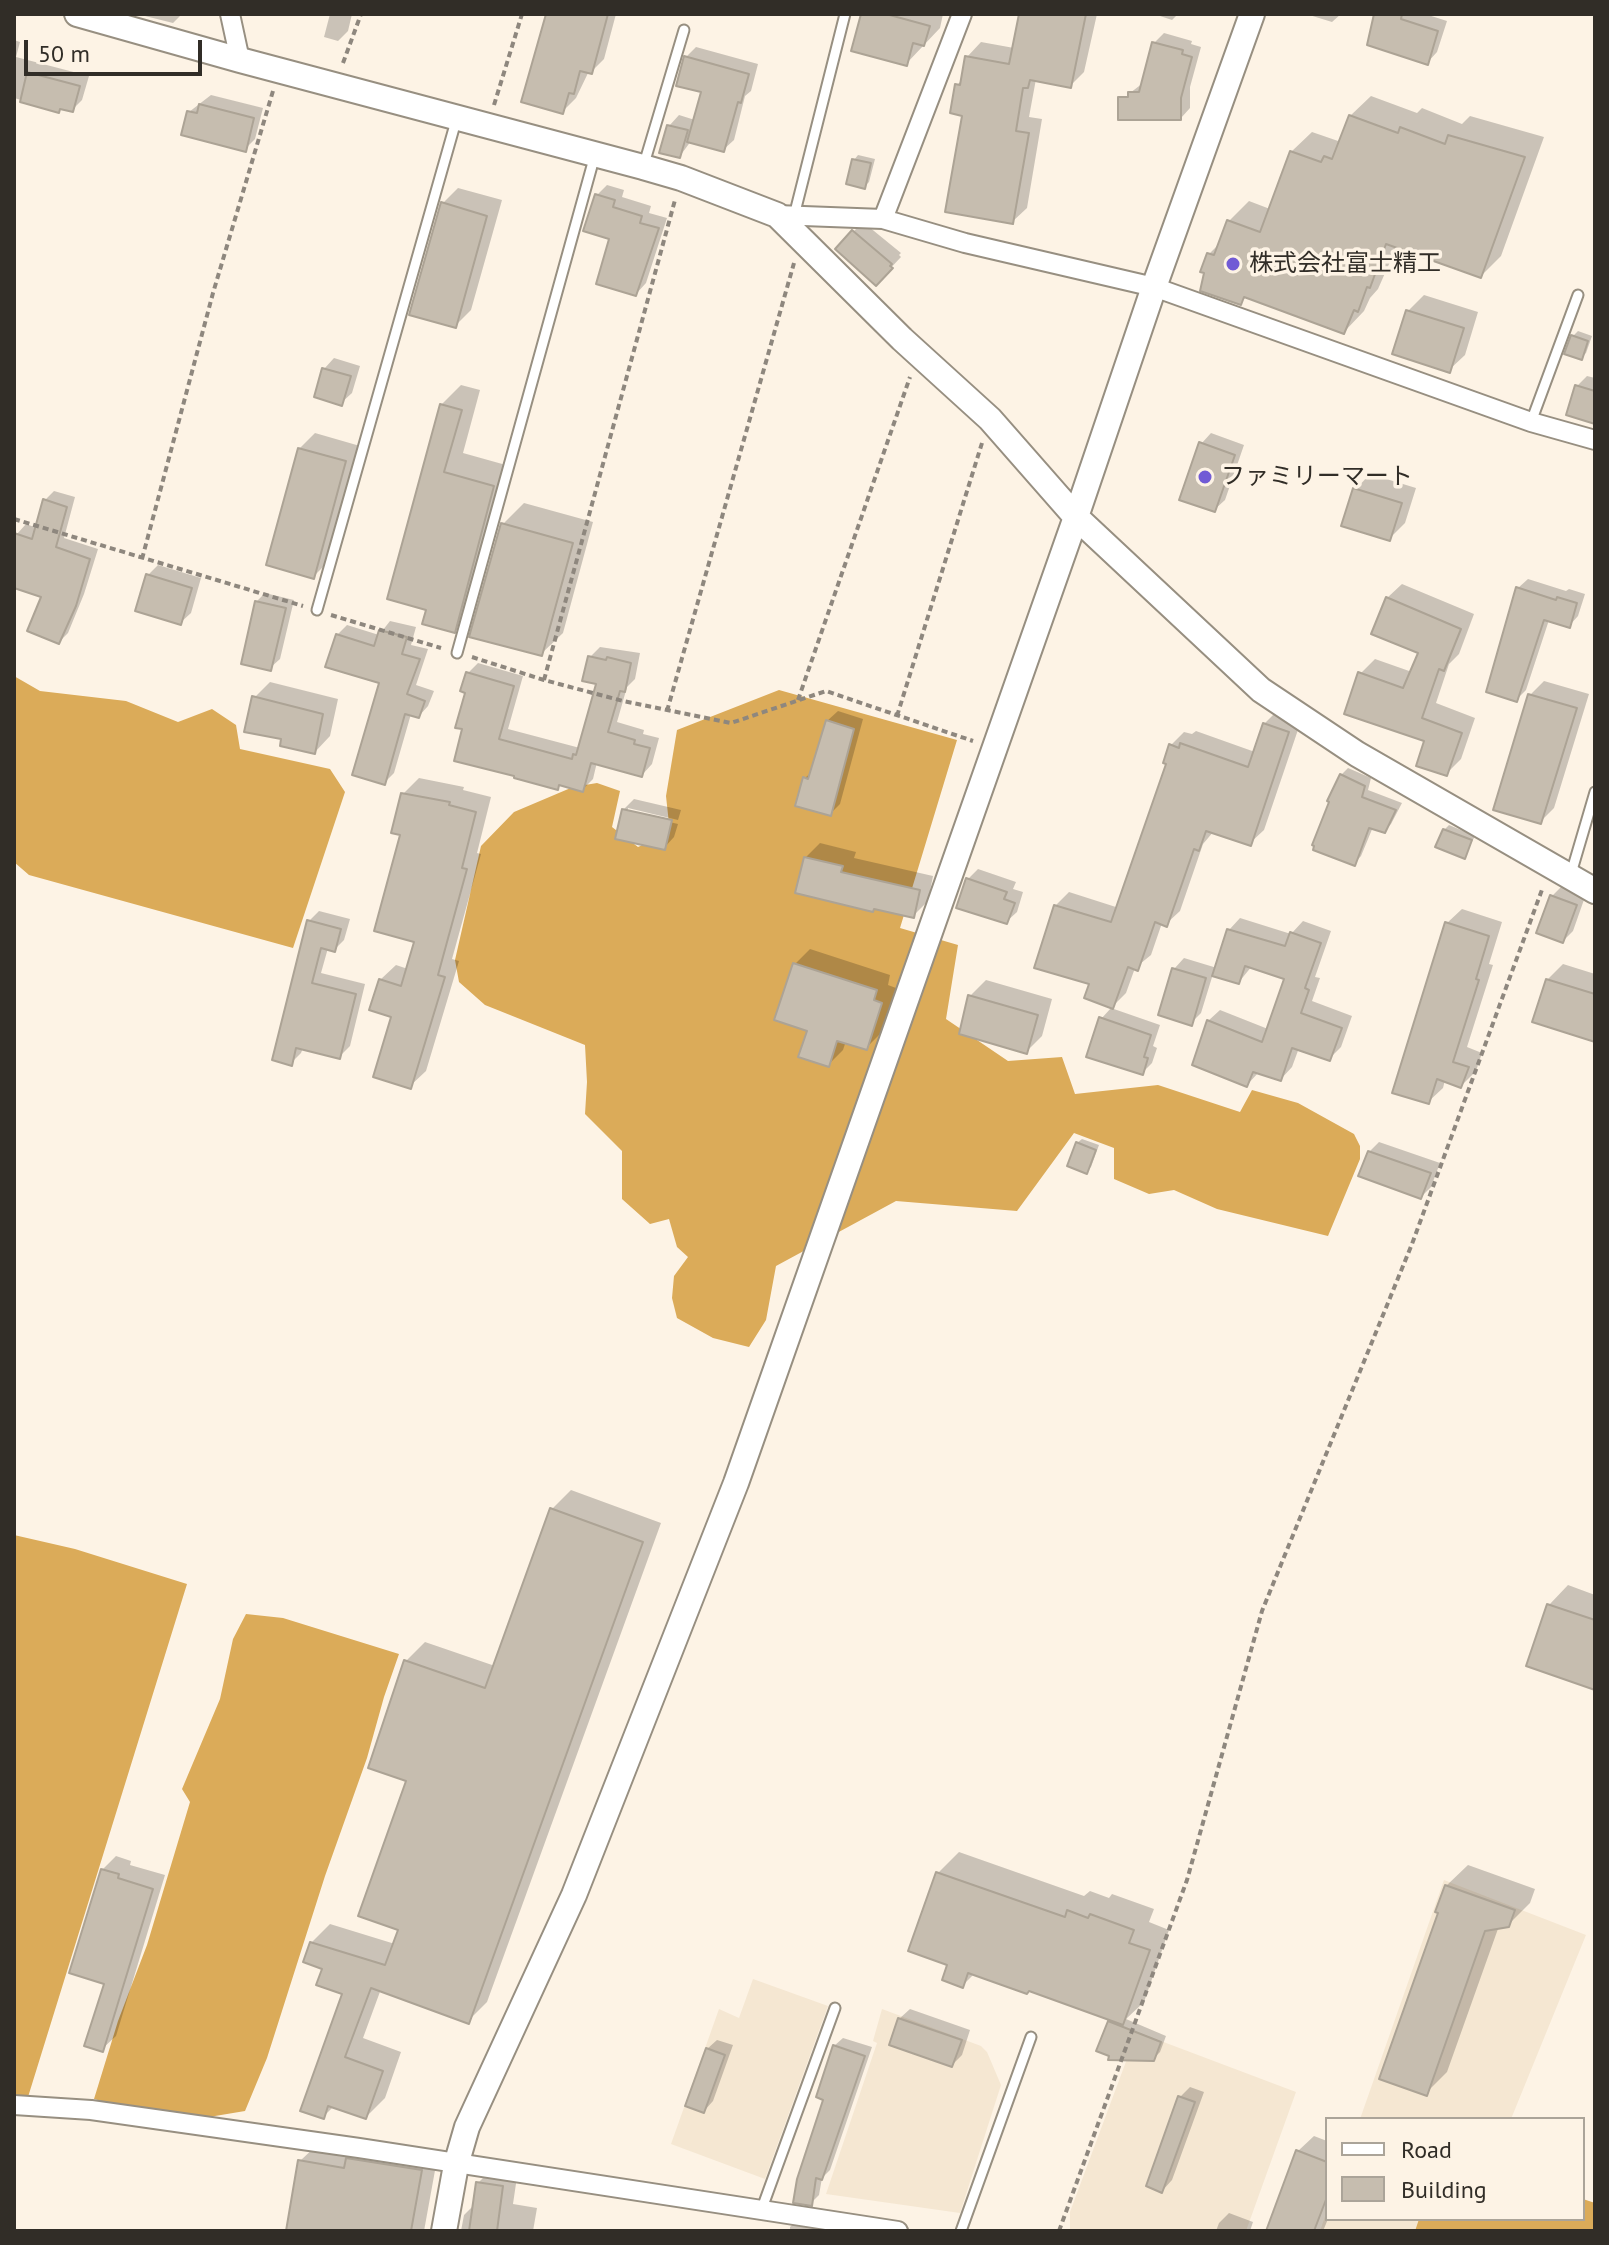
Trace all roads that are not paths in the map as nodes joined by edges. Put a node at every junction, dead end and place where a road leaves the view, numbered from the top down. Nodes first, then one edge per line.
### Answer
1 (77, 14) edge
2 (230, 14) edge
3 (845, 14) edge
4 (962, 14) edge
5 (1252, 14) edge
6 (684, 30) dead end
7 (240, 60) junction
8 (457, 118) junction
9 (595, 154) junction
10 (643, 167) junction
11 (786, 215) junction
12 (883, 219) junction
13 (1154, 287) junction
14 (1578, 295) dead end
15 (1531, 422) junction
16 (1595, 440) edge
17 (1076, 517) junction
18 (317, 610) road end
19 (457, 653) road end
20 (1595, 792) edge
21 (1560, 872) junction
22 (1595, 891) edge
23 (835, 2008) dead end
24 (1031, 2037) dead end
25 (14, 2105) edge
26 (456, 2165) junction
27 (761, 2211) junction
28 (444, 2231) edge
29 (898, 2231) edge
30 (961, 2231) edge

1 - 7 street
2 - 7 street
3 - 11 lane
4 - 12 street
5 - 13 street
6 - 10 lane
7 - 8 street
8 - 9 street
8 - 18 lane
9 - 10 street
9 - 19 lane
10 - 11 street
11 - 12 street
11 - 17 street
12 - 13 street
13 - 15 street
13 - 17 street
14 - 15 lane
15 - 16 street
17 - 21 street
17 - 26 street
20 - 21 lane
21 - 22 street
23 - 27 lane
24 - 30 lane
25 - 26 street
26 - 27 street
26 - 28 street
27 - 29 street

